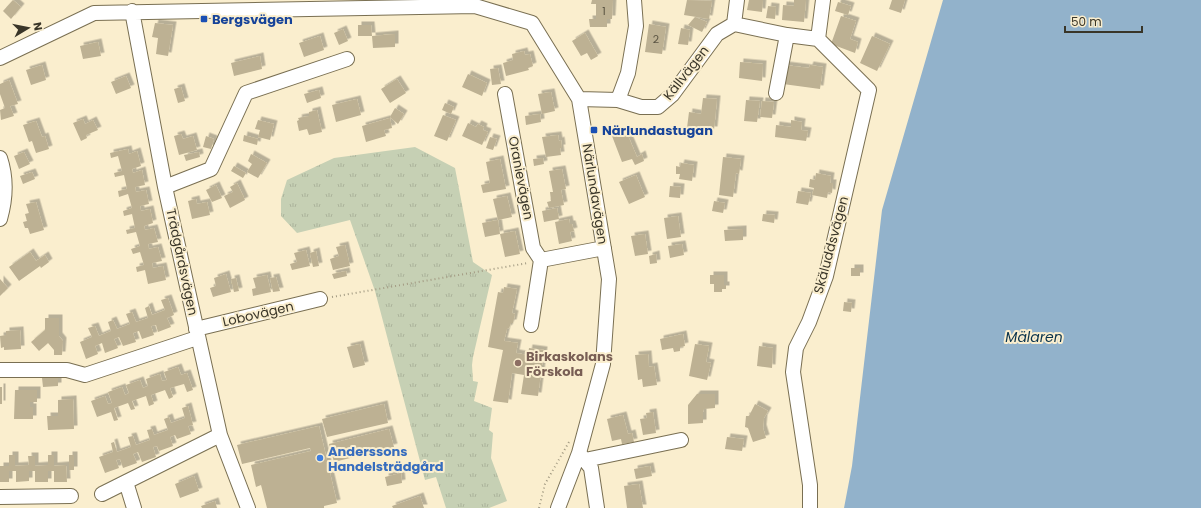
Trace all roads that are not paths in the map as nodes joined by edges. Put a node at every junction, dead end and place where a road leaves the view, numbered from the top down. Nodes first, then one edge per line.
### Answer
1 (634, 0) edge
2 (737, 0) edge
3 (823, 0) edge
4 (474, 3) edge
5 (144, 8) edge
6 (734, 24) junction
7 (787, 35) junction
8 (818, 39) junction
9 (0, 58) edge
10 (347, 59) dead end
11 (776, 93) dead end
12 (505, 94) dead end
13 (579, 98) junction
14 (618, 100) junction
15 (0, 158) edge
16 (166, 187) junction
17 (0, 219) edge
18 (604, 248) junction
19 (542, 260) junction
20 (320, 299) road end
21 (531, 325) dead end
22 (197, 333) junction
23 (0, 370) edge
24 (220, 435) junction
25 (681, 440) dead end
26 (582, 457) junction
27 (126, 482) junction
28 (102, 494) dead end
29 (71, 496) dead end
30 (0, 497) edge
31 (134, 508) edge
32 (248, 508) edge
33 (558, 508) edge
34 (597, 508) edge
35 (810, 508) edge

1 - 14 street
2 - 6 street
3 - 8 street
4 - 5 street, Närlundavägen
4 - 13 street, Närlundavägen
5 - 9 street, Närlundavägen
5 - 16 street, Trädgårdsvägen
6 - 7 street
6 - 14 street, Källvägen
7 - 8 street
7 - 11 street
8 - 35 street, Skäluddsvägen
10 - 16 street
12 - 19 street, Oranievägen
13 - 14 street, Källvägen
13 - 18 street, Närlundavägen
15 - 17 street
16 - 22 street, Trädgårdsvägen
18 - 19 street
18 - 26 street, Närlundavägen
19 - 21 street
20 - 22 street, Lobovägen
22 - 23 street, Lobovägen
22 - 24 street, Trädgårdsvägen
24 - 27 street
24 - 32 street, Trädgårdsvägen
25 - 26 street
26 - 33 street, Närlundavägen
26 - 34 street
27 - 28 street
27 - 31 street
29 - 30 street

